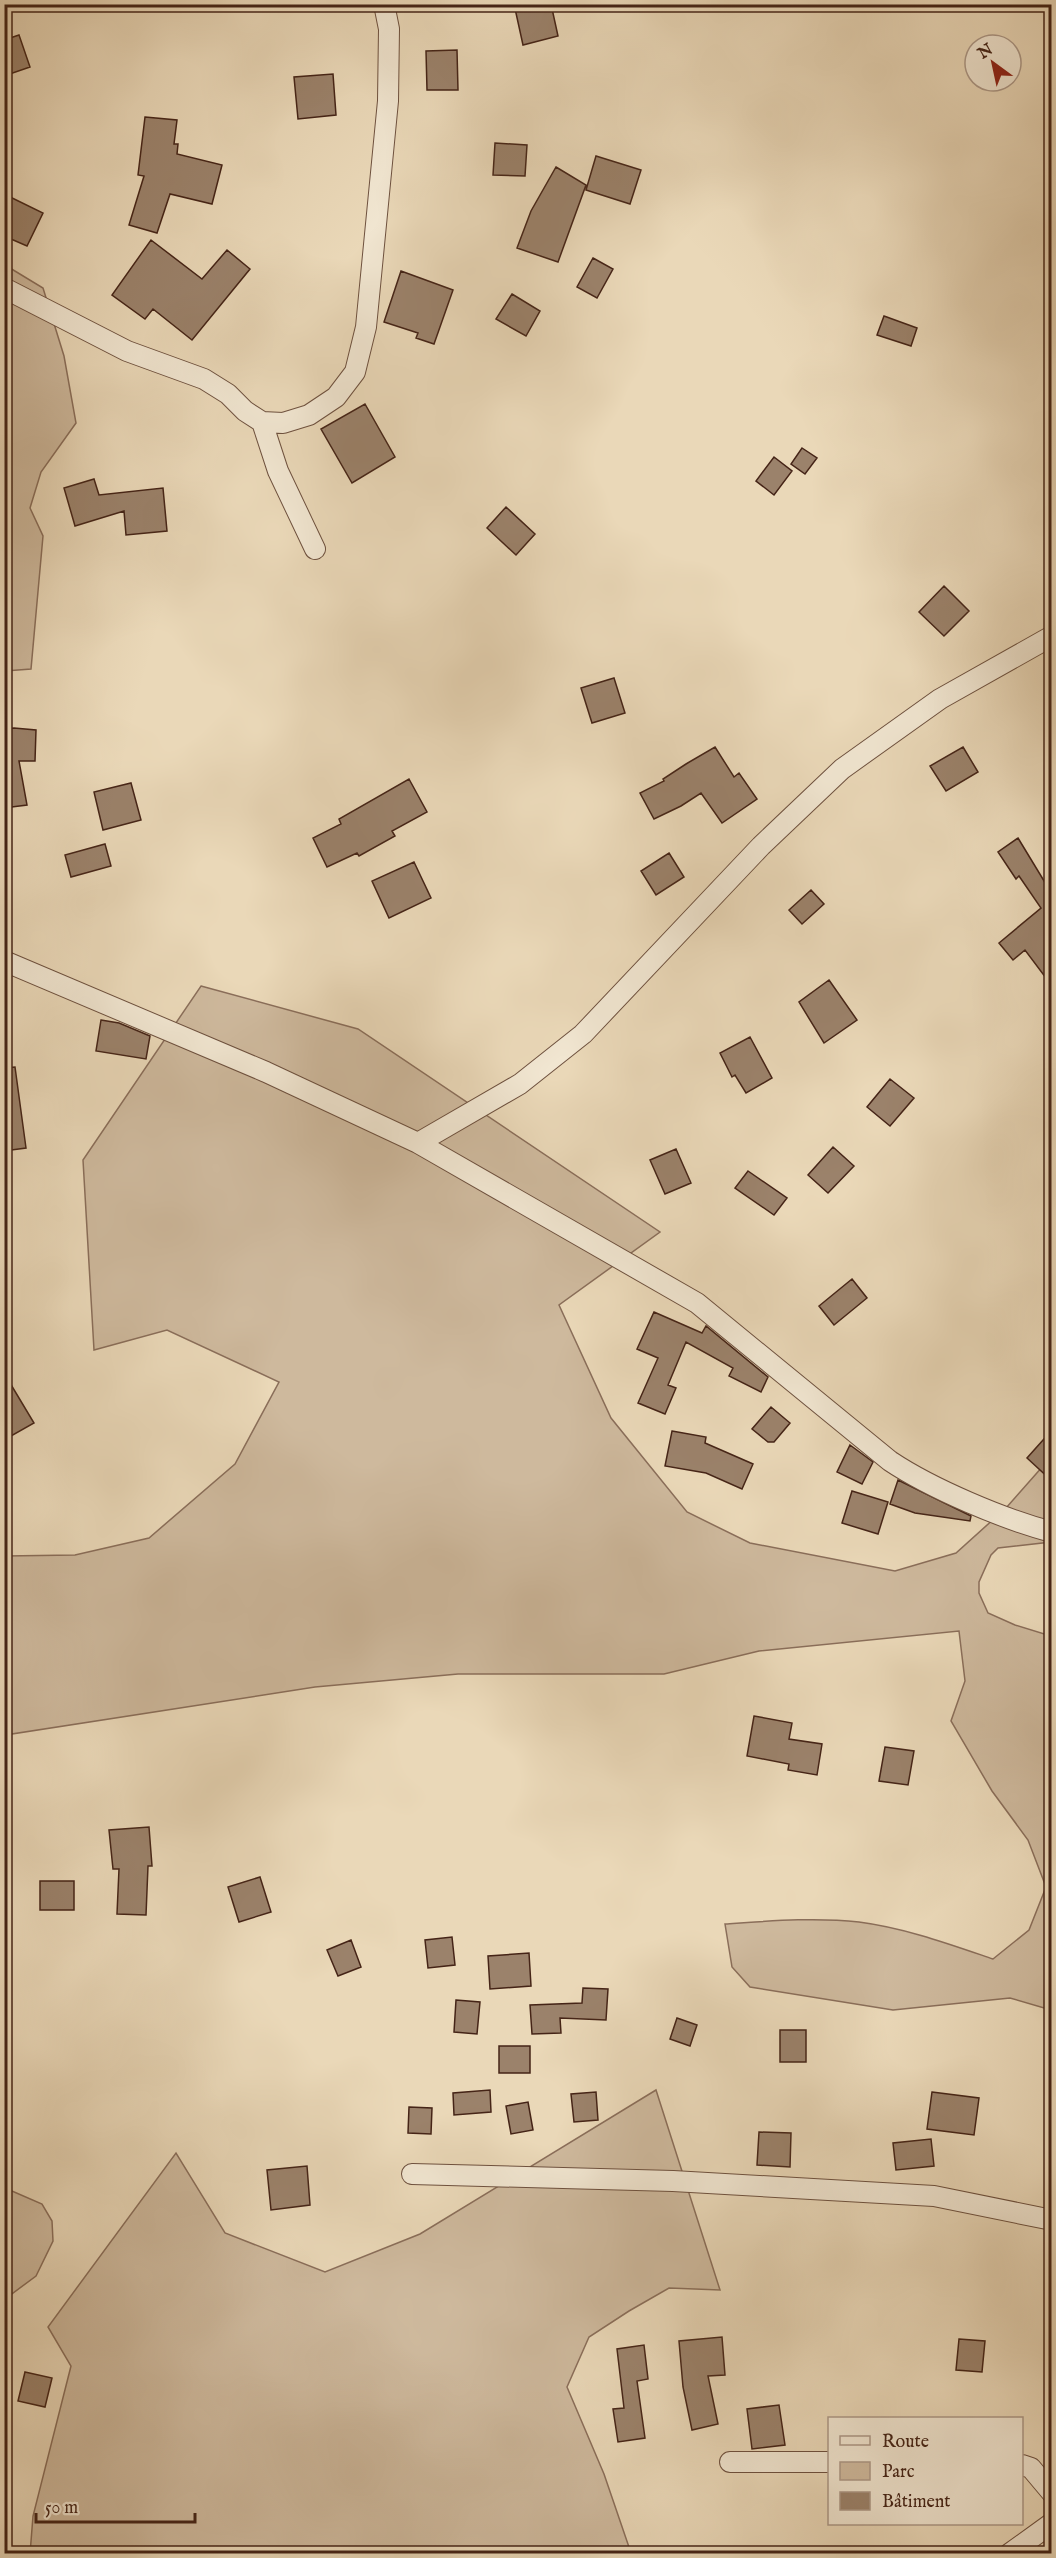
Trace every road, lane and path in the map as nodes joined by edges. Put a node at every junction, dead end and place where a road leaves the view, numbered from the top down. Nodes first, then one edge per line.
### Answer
1 (384, 4) edge
2 (4, 288) edge
3 (262, 422) junction
4 (315, 549) dead end
5 (1052, 636) edge
6 (4, 962) edge
7 (418, 1143) junction
8 (1052, 1532) edge
9 (412, 2174) dead end
10 (1052, 2220) edge
11 (730, 2462) dead end
12 (828, 2462) edge
13 (1023, 2465) edge
14 (1052, 2493) edge
15 (1052, 2523) edge
16 (1009, 2553) edge

1 - 3 street
2 - 3 street
3 - 4 street
5 - 7 street
6 - 7 street
7 - 8 street
9 - 10 street
11 - 12 street
13 - 14 street
15 - 16 street

